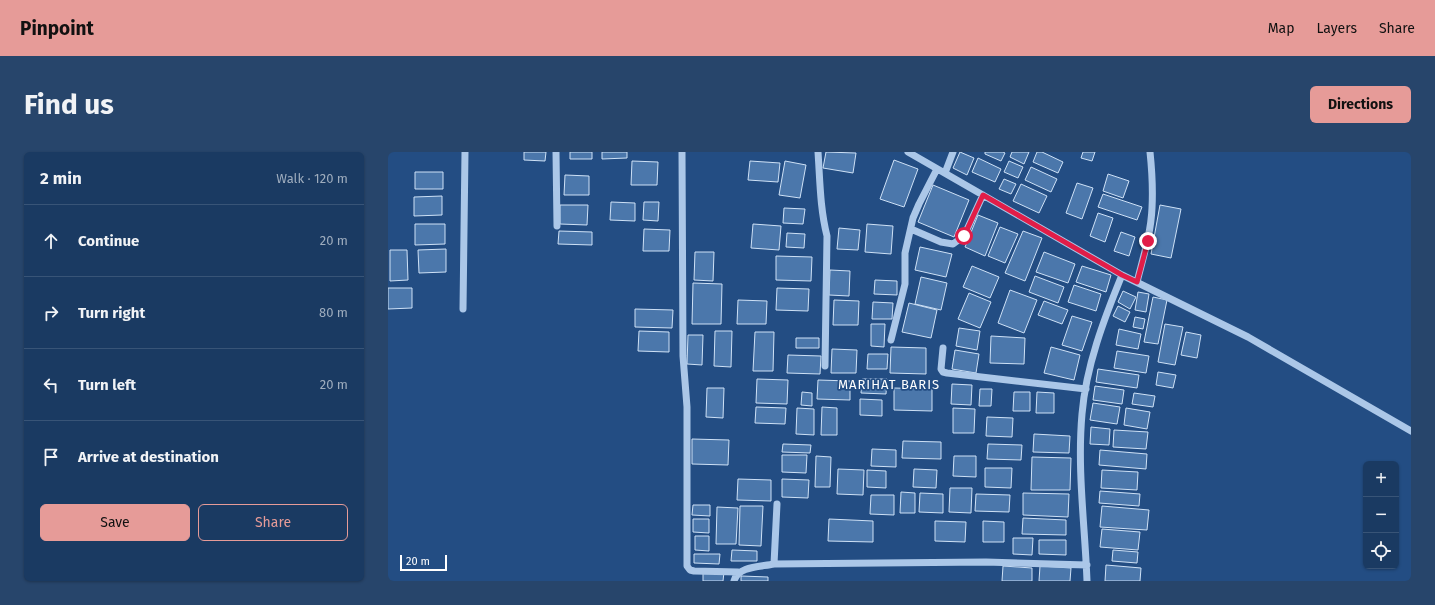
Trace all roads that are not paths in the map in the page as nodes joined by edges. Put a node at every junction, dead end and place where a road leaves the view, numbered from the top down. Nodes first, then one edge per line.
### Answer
1 (465, 152) edge
2 (556, 152) edge
3 (682, 152) edge
4 (818, 152) edge
5 (908, 152) edge
6 (953, 152) edge
7 (1150, 152) edge
8 (937, 169) junction
9 (945, 173) junction
10 (983, 195) junction
11 (557, 226) dead end
12 (910, 229) junction
13 (1122, 275) junction
14 (1137, 282) junction
15 (463, 310) dead end
16 (891, 340) dead end
17 (943, 348) dead end
18 (825, 366) dead end
19 (1086, 389) junction
20 (1411, 431) edge
21 (778, 504) dead end
22 (774, 564) junction
23 (1086, 565) junction
24 (738, 572) junction
25 (734, 581) edge
26 (1087, 581) edge

1 - 15 street
2 - 11 street
3 - 24 street
4 - 18 street
5 - 8 street
6 - 9 street
7 - 14 street
8 - 9 street
8 - 12 street
9 - 10 street
10 - 12 street
10 - 13 street
12 - 16 street
13 - 14 street
13 - 19 street
14 - 20 street
17 - 19 street
19 - 23 street
21 - 22 street
22 - 23 street
22 - 24 street
23 - 26 street
24 - 25 street

